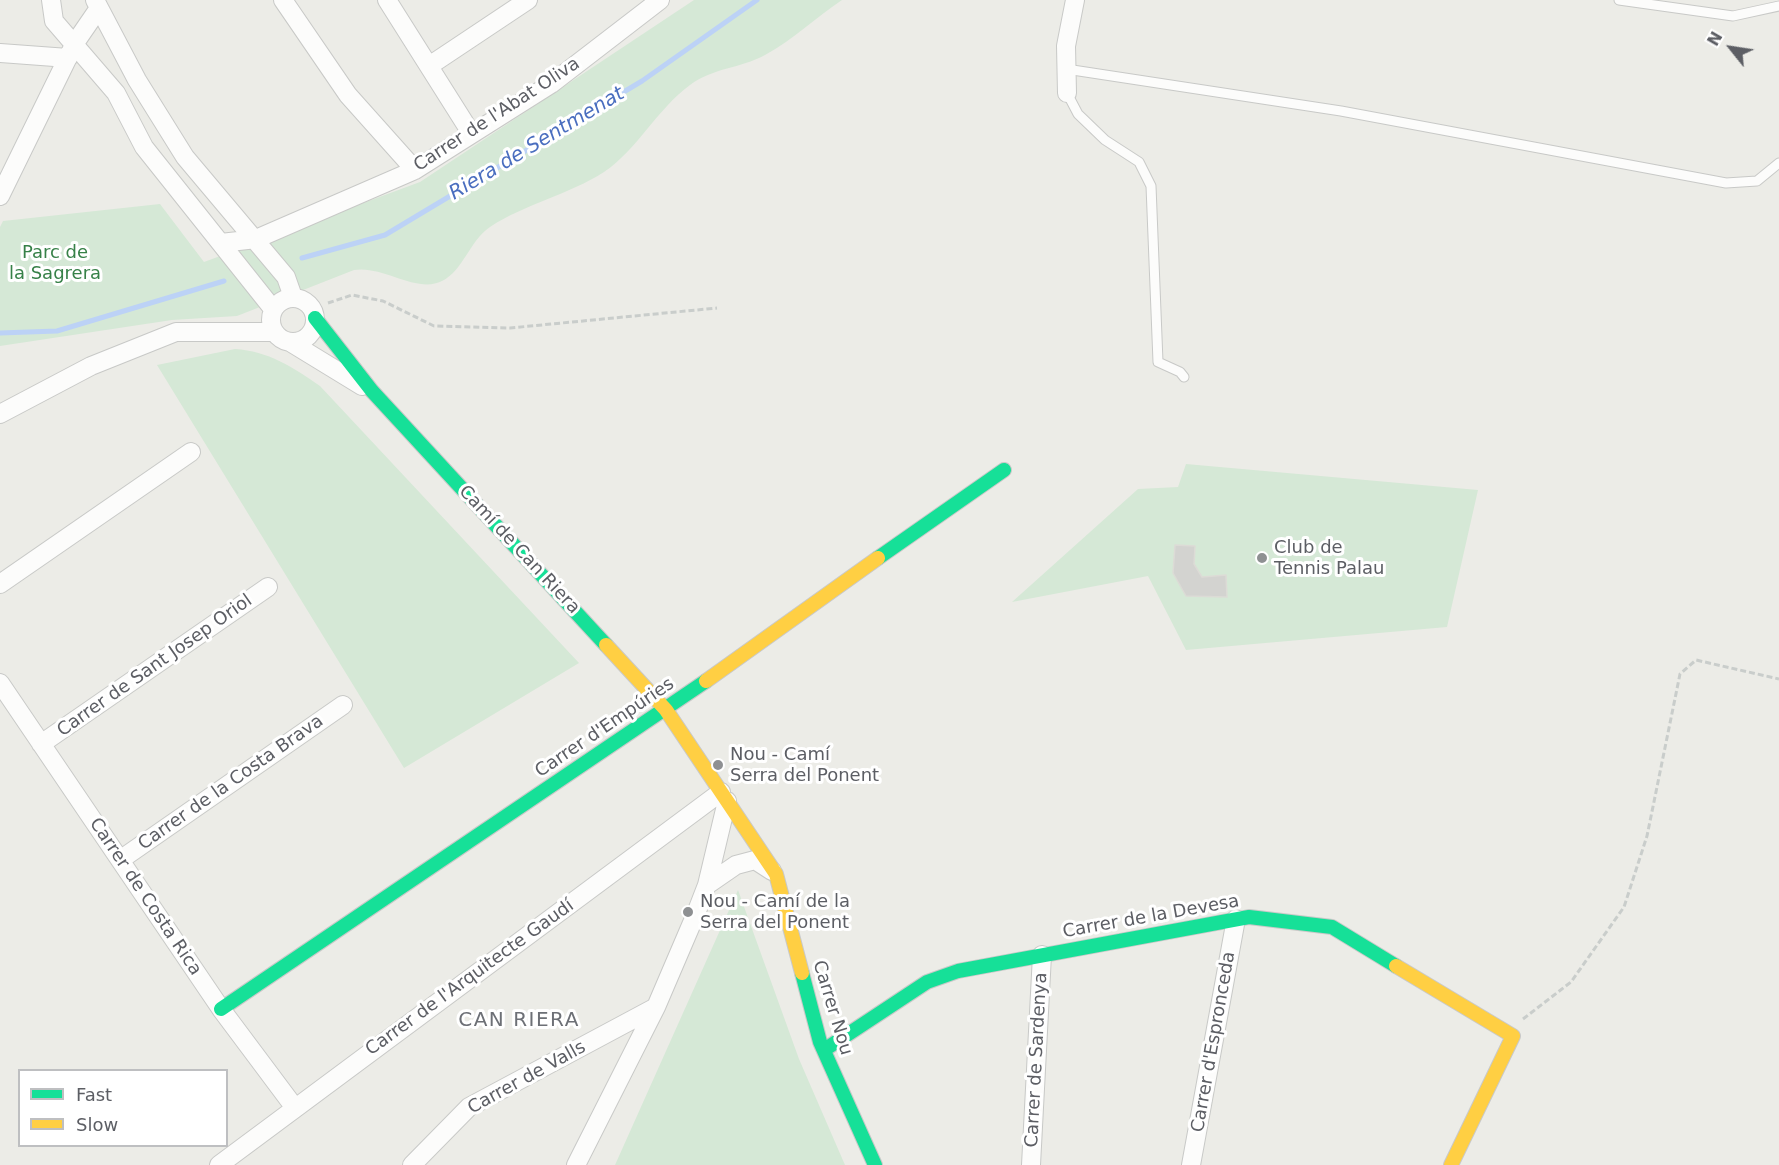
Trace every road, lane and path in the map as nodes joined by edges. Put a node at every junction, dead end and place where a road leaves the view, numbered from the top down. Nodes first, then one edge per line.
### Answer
1 (51, 0) edge
2 (283, 0) edge
3 (387, 0) edge
4 (528, 0) edge
5 (660, 0) edge
6 (1075, 0) edge
7 (1619, 0) edge
8 (97, 4) edge
9 (1779, 6) edge
10 (72, 51) junction
11 (0, 53) edge
12 (429, 66) junction
13 (1066, 69) junction
14 (1066, 93) joint
15 (471, 133) junction
16 (1779, 163) edge
17 (415, 171) junction
18 (0, 196) edge
19 (256, 239) junction
20 (221, 243) junction
21 (293, 297) junction
22 (717, 308) dead end
23 (273, 309) junction
24 (314, 313) junction
25 (282, 337) junction
26 (1184, 377) dead end
27 (372, 391) junction
28 (0, 414) edge
29 (191, 452) dead end
30 (1004, 470) dead end
31 (0, 584) edge
32 (268, 587) dead end
33 (1779, 679) edge
34 (0, 683) edge
35 (343, 705) dead end
36 (666, 710) junction
37 (41, 744) junction
38 (724, 797) junction
39 (120, 860) junction
40 (776, 874) junction
41 (707, 885) junction
42 (1236, 919) junction
43 (1042, 955) junction
44 (656, 1007) junction
45 (221, 1009) junction
46 (1511, 1035) junction
47 (824, 1050) junction
48 (295, 1108) junction
49 (219, 1165) edge
50 (412, 1165) edge
51 (576, 1165) edge
52 (875, 1165) edge
53 (1031, 1165) edge
54 (1191, 1165) edge
55 (1451, 1165) edge

1 - 10 street
2 - 17 street
3 - 12 street
4 - 12 street
5 - 15 street, Carrer de l'Abat Oliva
6 - 13 street
7 - 9 lane
8 - 10 street
8 - 19 street
10 - 11 street
10 - 18 street
10 - 20 street
12 - 15 street
13 - 14 street
13 - 16 lane
14 - 26 lane
15 - 17 street, Carrer de l'Abat Oliva
17 - 19 street, Carrer de l'Abat Oliva
19 - 20 street, Carrer de l'Abat Oliva
19 - 21 street
20 - 23 street
21 - 23 street
21 - 24 street
22 - 24 path
23 - 25 street
24 - 25 street
24 - 27 street, Camí de Can Riera
25 - 27 street, Camí de Can Riera
25 - 28 street
27 - 36 street, Camí de Can Riera
29 - 31 street
30 - 36 street, Carrer d'Empúries
32 - 37 street, Carrer de Sant Josep Oriol
33 - 46 path
34 - 37 street, Carrer de Costa Rica
35 - 39 street, Carrer de la Costa Brava
36 - 38 street, Carrer Nou
36 - 45 street, Carrer d'Empúries
37 - 39 street, Carrer de Costa Rica
38 - 40 street, Carrer Nou
38 - 41 street
38 - 48 street, Carrer de l'Arquitecte Gaudí
39 - 45 street, Carrer de Costa Rica
40 - 41 street
40 - 47 street, Carrer Nou
41 - 44 street
42 - 43 street, Carrer de la Devesa
42 - 46 street, Carrer de la Devesa
42 - 54 street, Carrer d'Espronceda
43 - 47 street, Carrer de la Devesa
43 - 53 street, Carrer de Sardenya
44 - 50 street, Carrer de Valls
44 - 51 street
45 - 48 street, Carrer de Costa Rica
46 - 55 street
47 - 52 street, Carrer Nou
48 - 49 street, Carrer de l'Arquitecte Gaudí

